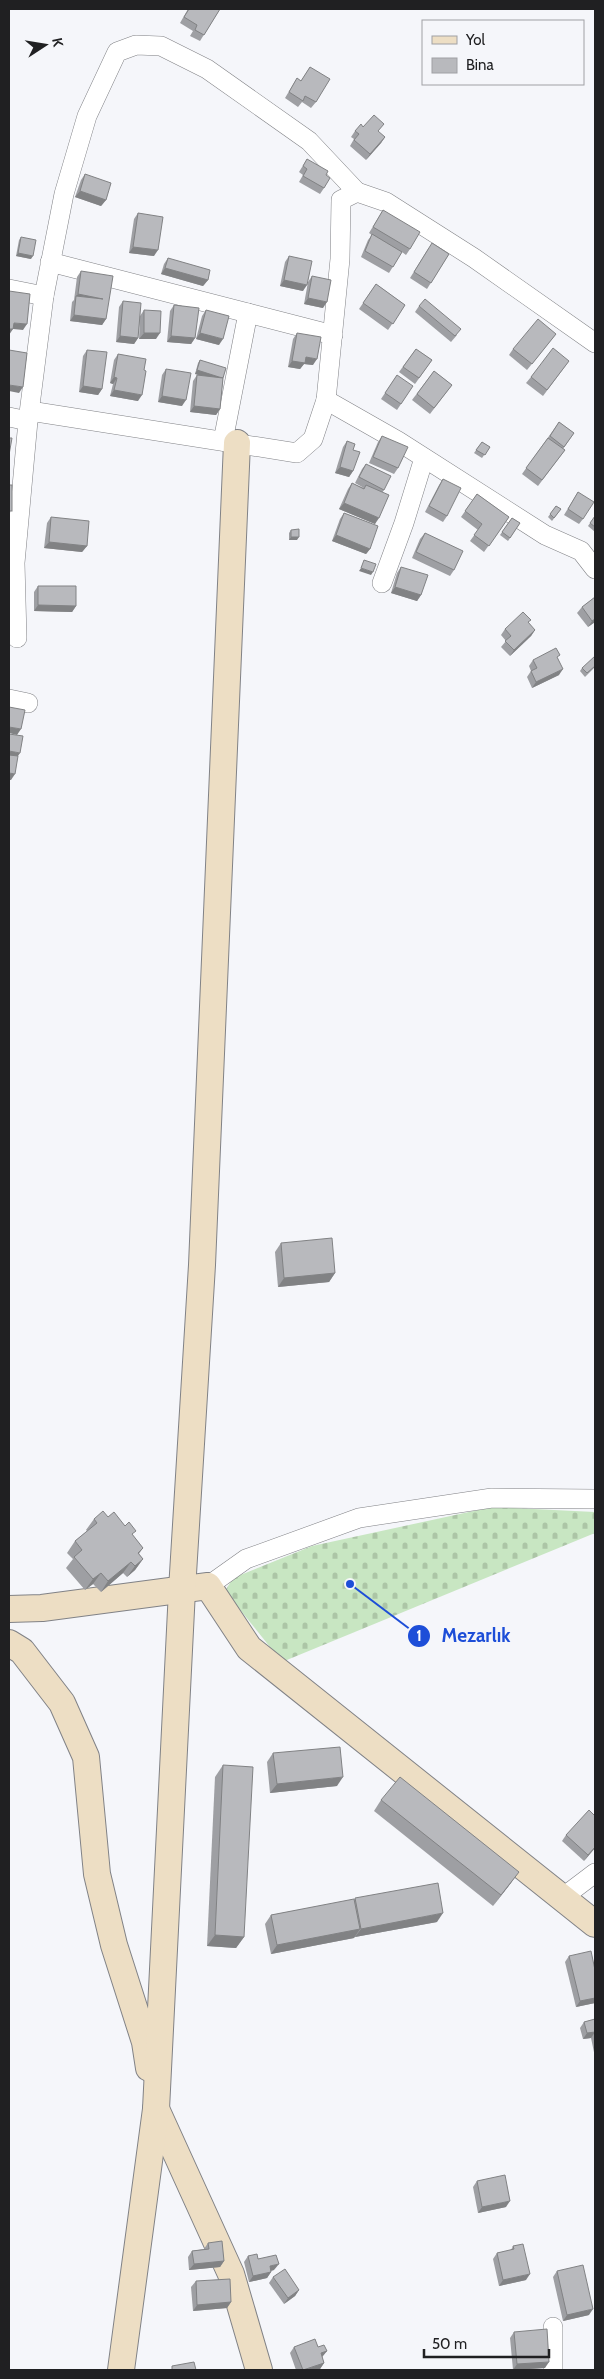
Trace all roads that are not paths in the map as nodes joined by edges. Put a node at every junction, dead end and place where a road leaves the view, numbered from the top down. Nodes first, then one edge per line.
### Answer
1 (357, 192) junction
2 (50, 262) junction
3 (9, 289) edge
4 (44, 296) junction
5 (248, 313) junction
6 (333, 335) junction
7 (595, 343) edge
8 (326, 400) junction
9 (29, 416) junction
10 (9, 417) edge
11 (230, 442) junction
12 (424, 458) junction
13 (12, 562) edge
14 (595, 570) edge
15 (382, 583) dead end
16 (17, 638) dead end
17 (9, 699) edge
18 (28, 702) dead end
19 (595, 1499) edge
20 (208, 1586) junction
21 (182, 1590) junction
22 (9, 1609) edge
23 (9, 1643) edge
24 (595, 1873) edge
25 (562, 1898) junction
26 (595, 1924) edge
27 (156, 2109) junction
28 (553, 2327) dead end
29 (121, 2370) edge
30 (259, 2370) edge
31 (553, 2370) edge

1 - 2 street
1 - 6 street
1 - 7 street
2 - 4 street
2 - 5 street
3 - 4 street
4 - 9 street
5 - 6 street
5 - 11 street
6 - 8 street
8 - 11 street
8 - 12 street
9 - 10 street
9 - 11 street
9 - 13 street
11 - 21 street
12 - 14 street
12 - 15 street
13 - 16 street
17 - 18 street
19 - 20 street
20 - 21 street
20 - 25 street
21 - 22 street
21 - 27 street
23 - 27 street
24 - 25 street
25 - 26 street
27 - 29 street
27 - 30 street
28 - 31 street

